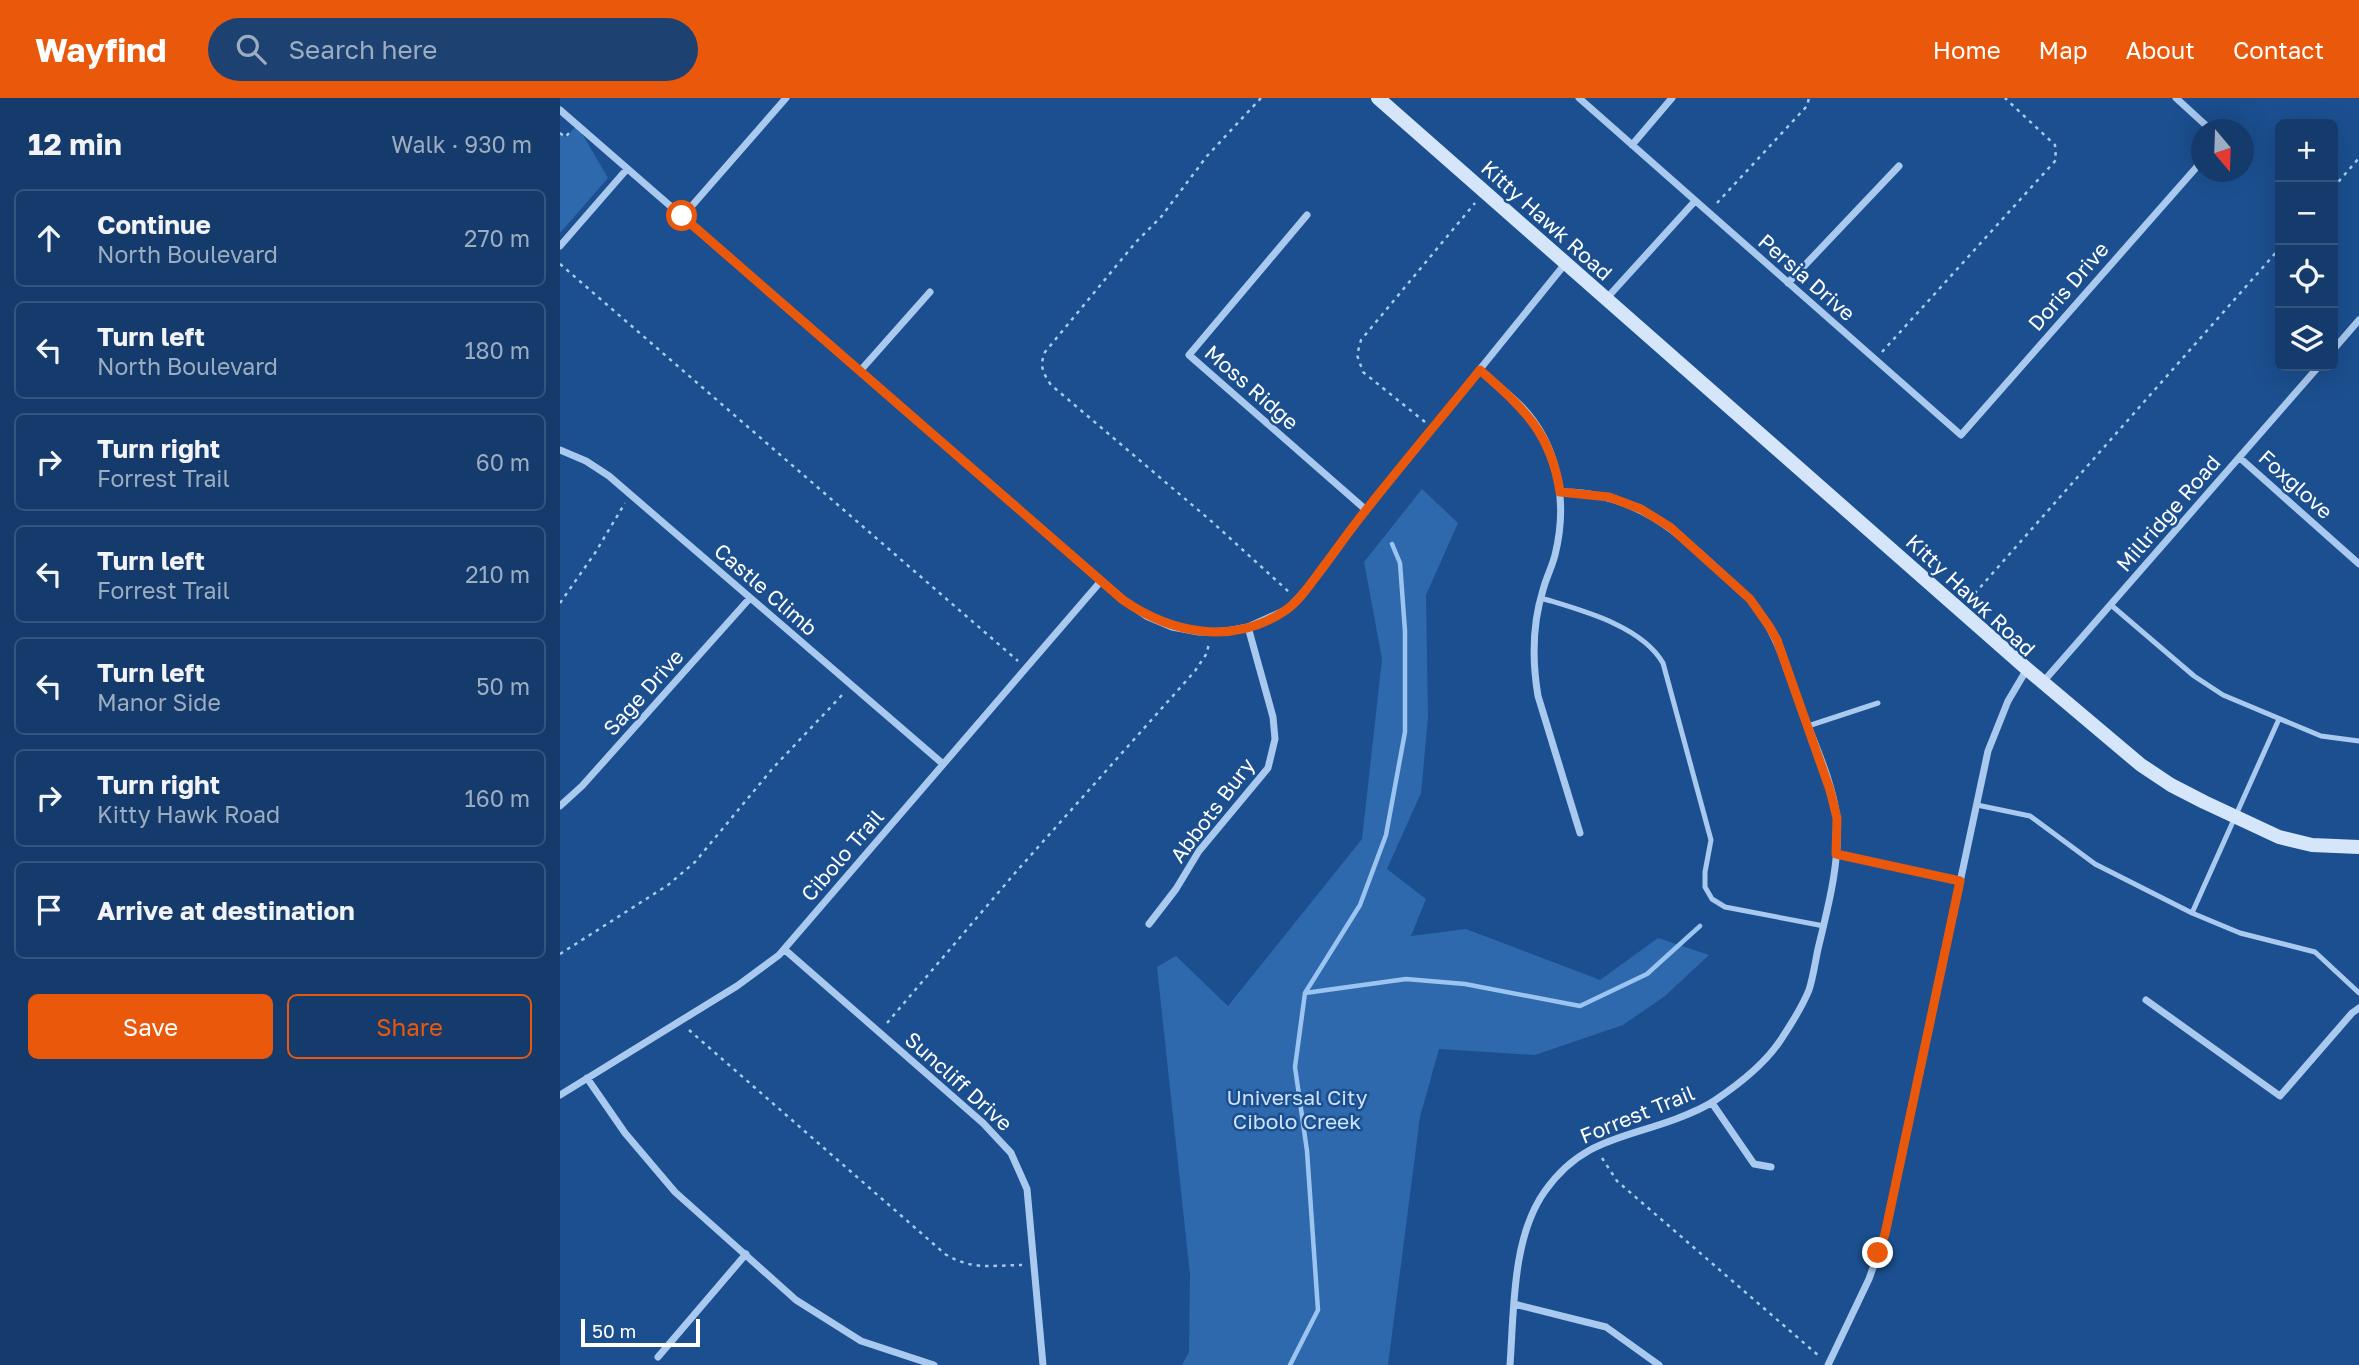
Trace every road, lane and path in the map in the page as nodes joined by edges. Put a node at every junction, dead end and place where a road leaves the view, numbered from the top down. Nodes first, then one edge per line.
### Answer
1 (786, 98) edge
2 (1261, 98) edge
3 (1378, 98) edge
4 (1579, 98) edge
5 (1672, 98) edge
6 (1809, 98) edge
7 (2006, 98) edge
8 (2176, 98) edge
9 (1589, 101) edge
10 (560, 110) edge
11 (2199, 119) edge
12 (1632, 145) junction
13 (2359, 158) edge
14 (1899, 166) dead end
15 (626, 169) junction
16 (2191, 174) edge
17 (2338, 182) edge
18 (1484, 192) junction
19 (1695, 201) junction
20 (1708, 213) junction
21 (1307, 215) dead end
22 (682, 216) junction
23 (560, 246) edge
24 (2275, 254) edge
25 (560, 264) edge
26 (1565, 264) junction
27 (1788, 283) junction
28 (930, 292) dead end
29 (1605, 299) junction
30 (2359, 320) edge
31 (2338, 344) edge
32 (1875, 360) junction
33 (1480, 370) junction
34 (860, 371) junction
35 (2315, 371) edge
36 (1433, 428) junction
37 (1961, 435) joint
38 (560, 450) edge
39 (2240, 458) junction
40 (1560, 492) junction
41 (631, 495) junction
42 (1366, 510) junction
43 (2359, 564) edge
44 (1101, 581) junction
45 (750, 598) junction
46 (1541, 598) junction
47 (1297, 599) junction
48 (560, 603) edge
49 (2111, 605) junction
50 (1959, 610) junction
51 (1248, 627) junction
52 (1212, 632) junction
53 (1026, 668) junction
54 (2027, 669) junction
55 (2043, 682) junction
56 (851, 685) junction
57 (1878, 703) dead end
58 (2278, 719) junction
59 (1808, 726) junction
60 (2359, 741) edge
61 (943, 764) junction
62 (1977, 805) junction
63 (560, 806) edge
64 (2236, 818) junction
65 (1580, 833) dead end
66 (2359, 847) edge
67 (1836, 854) junction
68 (1960, 881) junction
69 (2192, 913) junction
70 (1149, 924) dead end
71 (1824, 926) junction
72 (784, 949) junction
73 (560, 954) edge
74 (2359, 993) edge
75 (2146, 1000) dead end
76 (2359, 1008) edge
77 (681, 1021) junction
78 (879, 1032) junction
79 (587, 1078) junction
80 (560, 1095) edge
81 (1712, 1103) junction
82 (1595, 1146) junction
83 (1771, 1167) dead end
84 (746, 1254) junction
85 (1032, 1265) junction
86 (1514, 1304) junction
87 (658, 1357) dead end
88 (934, 1365) edge
89 (1043, 1365) edge
90 (1510, 1365) edge
91 (1659, 1365) edge
92 (1829, 1365) edge

1 - 22 street
2 - 47 path
3 - 18 street, Kitty Hawk Road
4 - 9 street, Persia Drive
5 - 12 street
6 - 20 path
7 - 32 path
8 - 11 street
9 - 12 street, Persia Drive
10 - 15 street
12 - 19 street, Persia Drive
13 - 17 path
14 - 27 street
15 - 22 street
15 - 23 street
16 - 37 street, Doris Drive
18 - 26 street, Kitty Hawk Road
18 - 36 path
19 - 20 street, Persia Drive
19 - 29 street
20 - 27 street, Persia Drive
21 - 42 street, Moss Ridge
22 - 34 street
24 - 50 path
25 - 53 path
26 - 29 street, Kitty Hawk Road
26 - 33 street
27 - 32 street, Persia Drive
28 - 34 street
29 - 50 street, Kitty Hawk Road
30 - 31 street
32 - 37 street, Persia Drive
33 - 36 street
33 - 40 street
34 - 44 street
35 - 39 street, Millridge Road
36 - 42 street
38 - 41 street, Castle Climb
39 - 43 street, Foxglove
39 - 49 street, Millridge Road
40 - 46 street
40 - 59 street, Forrest Trail
41 - 45 street, Castle Climb
41 - 48 path
42 - 47 street
44 - 52 street
44 - 53 street, Cibolo Trail
45 - 56 street, Castle Climb
45 - 63 street, Sage Drive
46 - 65 street
46 - 71 lane
47 - 51 street
49 - 55 street, Millridge Road
49 - 58 lane
50 - 54 street, Kitty Hawk Road
51 - 52 street
51 - 70 street, Abbots Bury
52 - 78 path
53 - 61 street, Cibolo Trail
54 - 55 street
54 - 62 street, Kitty Hawk Road
55 - 64 street
56 - 61 street, Castle Climb
56 - 73 path
57 - 59 lane
58 - 60 lane
58 - 64 lane
59 - 67 street, Forrest Trail
61 - 72 street, Cibolo Trail
62 - 68 street, Kitty Hawk Road
62 - 69 lane
64 - 66 street
64 - 69 lane
67 - 68 street
67 - 71 street, Forrest Trail
68 - 92 street, Kitty Hawk Road
69 - 74 lane
71 - 81 street, Forrest Trail
72 - 77 street, Cibolo Trail
72 - 78 street, Suncliff Drive
75 - 76 street
77 - 79 street, Cibolo Trail
77 - 85 path
78 - 85 street, Suncliff Drive
79 - 80 street, Cibolo Trail
79 - 84 street
81 - 82 street, Forrest Trail
81 - 83 street
82 - 86 street, Forrest Trail
82 - 92 path
84 - 87 street
84 - 88 street
85 - 89 street, Suncliff Drive
86 - 90 street, Forrest Trail
86 - 91 street

